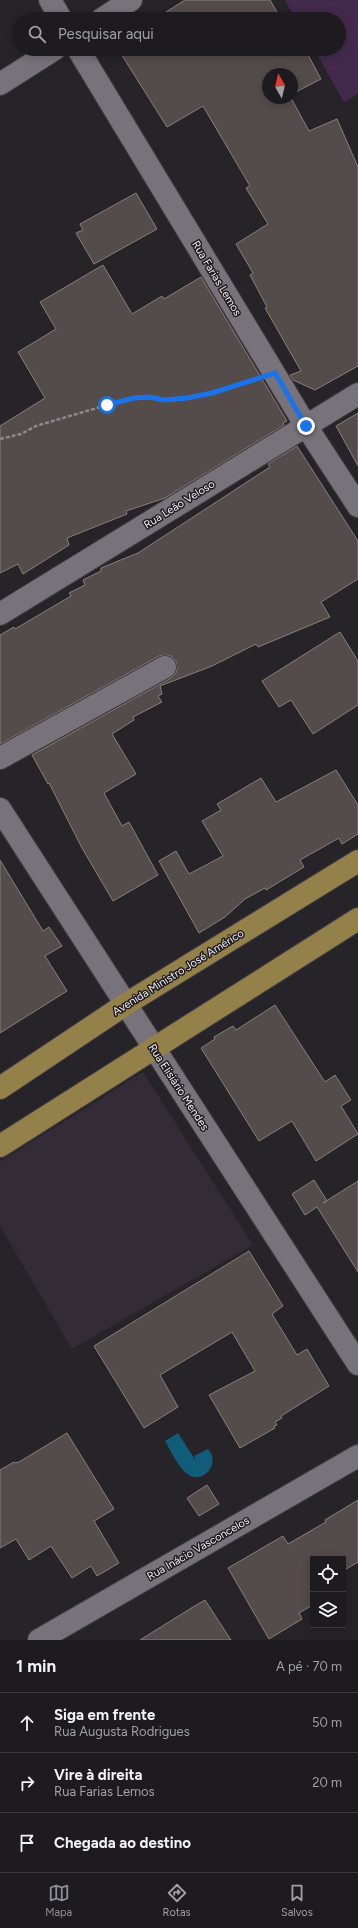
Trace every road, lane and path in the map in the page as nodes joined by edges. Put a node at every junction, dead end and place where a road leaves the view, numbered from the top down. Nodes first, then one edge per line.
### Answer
1 (50, 0) edge
2 (131, 0) edge
3 (57, 12) edge
4 (113, 12) edge
5 (44, 56) edge
6 (82, 56) edge
7 (0, 84) edge
8 (275, 373) junction
9 (358, 394) edge
10 (306, 426) junction
11 (0, 439) edge
12 (358, 506) edge
13 (0, 614) edge
14 (165, 667) dead end
15 (0, 758) edge
16 (0, 810) edge
17 (358, 861) edge
18 (358, 919) edge
19 (126, 1004) junction
20 (154, 1048) junction
21 (0, 1088) edge
22 (0, 1146) edge
23 (358, 1364) edge
24 (358, 1456) edge
25 (39, 1640) edge

1 - 3 street
2 - 4 street
5 - 7 street
6 - 8 street, Rua Farias Lemos
8 - 10 street, Rua Farias Lemos
8 - 11 path
9 - 10 street, Rua Leão Veloso
10 - 12 street, Rua Farias Lemos
10 - 13 street, Rua Leão Veloso
14 - 15 street
16 - 19 street, Rua Elisiário Mendes
17 - 19 main road, Avenida Ministro José Américo
18 - 20 main road
19 - 20 street, Rua Elisiário Mendes
19 - 21 main road, Avenida Ministro José Américo
20 - 22 main road
20 - 23 street, Rua Elisiário Mendes
24 - 25 street, Rua Inácio Vasconcelos

